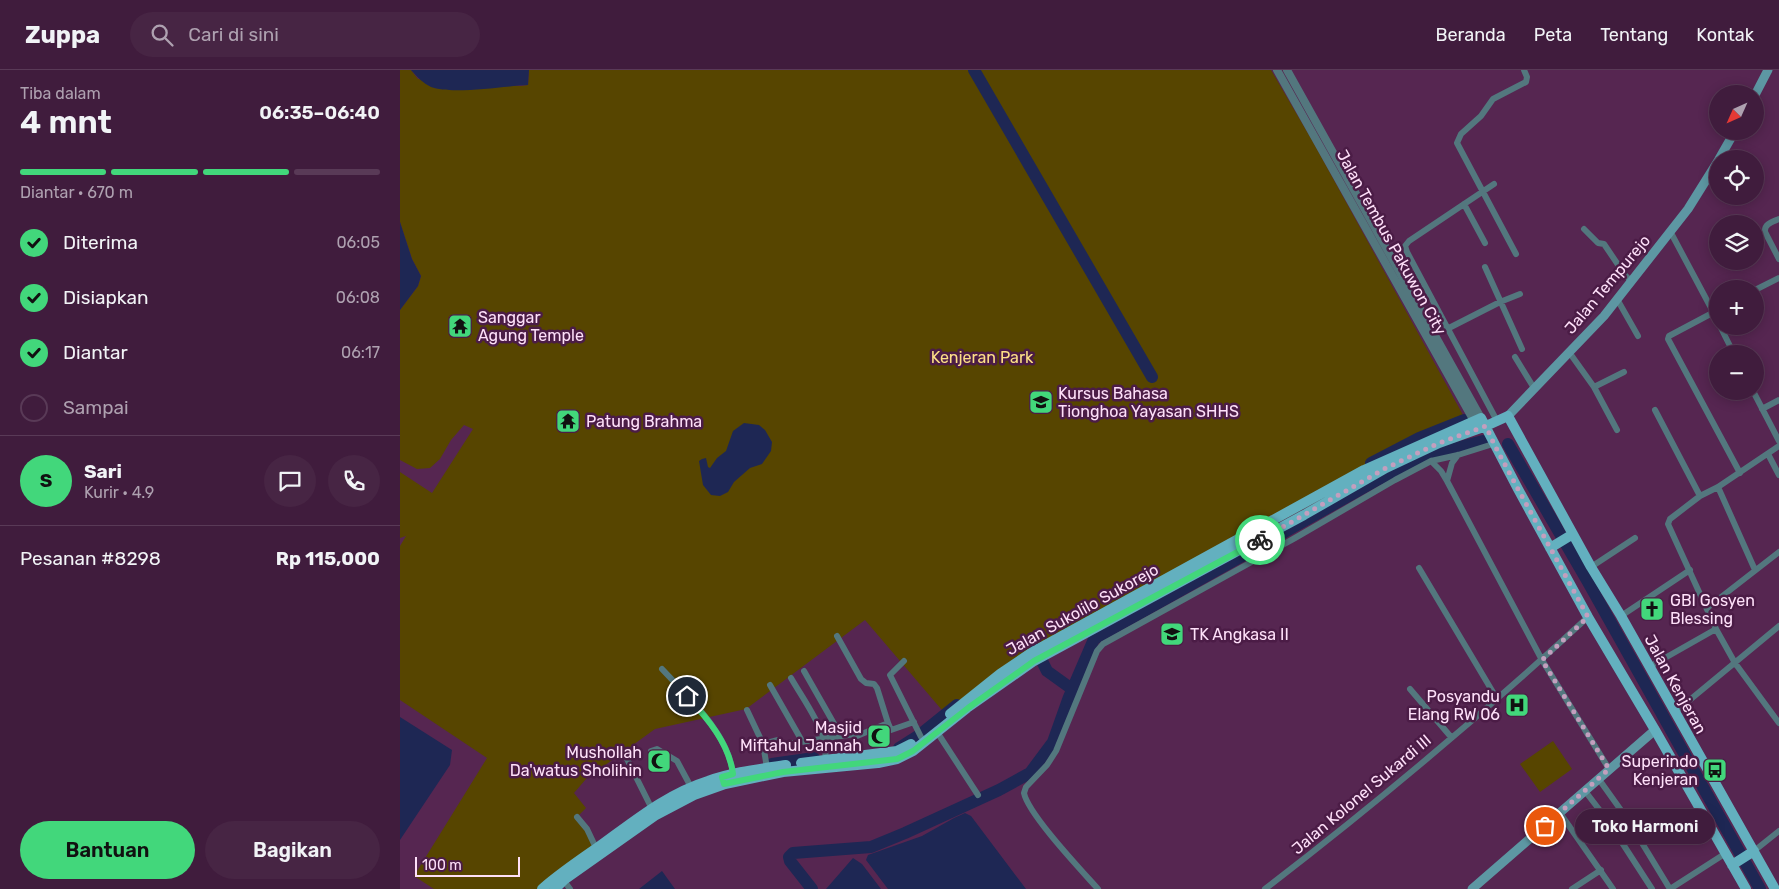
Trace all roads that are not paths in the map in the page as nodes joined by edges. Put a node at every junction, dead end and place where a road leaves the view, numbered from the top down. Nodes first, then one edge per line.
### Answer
1 (1277, 70) edge
2 (1287, 70) edge
3 (1524, 70) edge
4 (1768, 70) edge
5 (1760, 85) edge
6 (1709, 175) edge
7 (1494, 184) dead end
8 (1482, 191) junction
9 (1464, 204) junction
10 (1779, 219) edge
11 (1584, 229) dead end
12 (1670, 232) junction
13 (1484, 243) dead end
14 (1516, 254) dead end
15 (1779, 260) edge
16 (1484, 267) dead end
17 (1779, 278) edge
18 (1631, 281) junction
19 (1764, 286) edge
20 (1520, 294) dead end
21 (1617, 299) junction
22 (1709, 300) edge
23 (1500, 302) junction
24 (1709, 314) edge
25 (1448, 329) junction
26 (1638, 336) dead end
27 (1522, 349) dead end
28 (1570, 352) junction
29 (1515, 357) dead end
30 (1624, 372) dead end
31 (1594, 387) junction
32 (1534, 388) junction
33 (1758, 400) edge
34 (1779, 400) edge
35 (1762, 408) junction
36 (1655, 410) dead end
37 (1508, 416) junction
38 (1497, 421) junction
39 (1480, 424) junction
40 (1618, 430) dead end
41 (1779, 441) edge
42 (1494, 444) junction
43 (1779, 446) edge
44 (1768, 454) junction
45 (1458, 456) junction
46 (1431, 462) junction
47 (1740, 473) junction
48 (1779, 474) edge
49 (1447, 481) junction
50 (1718, 487) junction
51 (1700, 496) junction
52 (1299, 506) junction
53 (1304, 515) junction
54 (1573, 535) junction
55 (1634, 538) dead end
56 (1551, 547) junction
57 (1779, 552) edge
58 (1591, 567) junction
59 (1419, 568) dead end
60 (1690, 570) junction
61 (1756, 570) junction
62 (1708, 608) junction
63 (1620, 616) junction
64 (1588, 617) junction
65 (1779, 626) edge
66 (1716, 629) junction
67 (837, 636) dead end
68 (1059, 643) junction
69 (1032, 657) junction
70 (1542, 660) junction
71 (904, 661) dead end
72 (1735, 664) junction
73 (1649, 667) junction
74 (662, 668) dead end
75 (804, 671) dead end
76 (791, 678) dead end
77 (770, 685) dead end
78 (1410, 689) dead end
79 (1497, 698) junction
80 (747, 710) dead end
81 (1674, 713) junction
82 (914, 722) junction
83 (888, 723) junction
84 (1779, 723) edge
85 (1655, 730) junction
86 (938, 732) junction
87 (920, 735) junction
88 (841, 736) junction
89 (1451, 737) junction
90 (824, 738) junction
91 (802, 741) junction
92 (763, 744) junction
93 (911, 748) junction
94 (651, 751) dead end
95 (826, 756) junction
96 (626, 757) dead end
97 (767, 767) junction
98 (1609, 769) junction
99 (729, 775) junction
100 (1598, 778) junction
101 (690, 787) junction
102 (1584, 791) junction
103 (978, 795) dead end
104 (652, 808) junction
105 (1560, 813) junction
106 (577, 817) dead end
107 (1779, 830) edge
108 (596, 848) junction
109 (1753, 851) junction
110 (1726, 853) junction
111 (1733, 865) junction
112 (1601, 870) junction
113 (565, 881) edge
114 (542, 889) edge
115 (555, 889) edge
116 (1098, 889) edge
117 (1265, 889) edge
118 (1472, 889) edge
119 (1572, 889) edge
120 (1613, 889) edge
121 (1652, 889) edge
122 (1670, 889) edge
123 (1746, 889) edge
124 (1775, 889) edge

1 - 39 street, Jalan Tembus Pakuwon City
2 - 39 street, Jalan Tembus Pakuwon City
3 - 8 street
4 - 5 main road
6 - 12 main road, Jalan Tempurejo
7 - 8 street
8 - 9 street
8 - 14 street
9 - 13 street
9 - 25 street
10 - 15 street
11 - 18 street
12 - 18 main road, Jalan Tempurejo
12 - 22 street
16 - 23 street
17 - 19 street
18 - 21 main road, Jalan Tempurejo
20 - 23 street
21 - 26 street
21 - 28 main road, Jalan Tempurejo
23 - 25 street
23 - 27 street
24 - 47 street
25 - 38 street
28 - 31 street
28 - 32 main road, Jalan Tempurejo
29 - 32 street
30 - 31 street
31 - 40 street
32 - 37 main road, Jalan Tempurejo
33 - 35 street
34 - 35 street
35 - 41 street
36 - 51 street
37 - 38 main road
37 - 54 main road, Jalan Kenjeran
38 - 39 main road
39 - 42 main road
39 - 52 main road, Jalan Sukolilo Sukorejo
39 - 53 main road, Jalan Sukolilo Sukorejo
42 - 45 street
42 - 56 main road
43 - 44 street
44 - 47 street
44 - 48 street
45 - 46 street
45 - 49 street
46 - 49 street
46 - 116 street
47 - 50 street
49 - 70 street
50 - 51 street
50 - 61 street
51 - 60 street
52 - 53 main road
52 - 68 main road, Jalan Sukolilo Sukorejo
53 - 68 main road, Jalan Sukolilo Sukorejo
54 - 56 main road
54 - 58 main road, Jalan Kenjeran
55 - 58 street
56 - 64 main road
57 - 61 street
58 - 63 main road, Jalan Kenjeran
59 - 79 street
60 - 62 street
60 - 63 street
61 - 62 street
62 - 66 street
63 - 73 main road, Jalan Kenjeran
64 - 70 street, Jalan Kolonel Sukardi III
64 - 85 main road
65 - 72 street
66 - 72 street
66 - 73 street
67 - 83 street
68 - 69 main road, Jalan Sukolilo Sukorejo
69 - 86 main road, Jalan Sukolilo Sukorejo
69 - 87 main road, Jalan Sukolilo Sukorejo
70 - 79 street, Jalan Kolonel Sukardi III
70 - 98 street
71 - 82 street
72 - 81 street
72 - 84 street
73 - 81 main road, Jalan Kenjeran
74 - 99 street
75 - 88 street
76 - 90 street
77 - 91 street
78 - 89 street
79 - 89 street, Jalan Kolonel Sukardi III
80 - 92 street
81 - 109 main road, Jalan Kenjeran
82 - 83 street
82 - 87 street
83 - 88 street
85 - 98 main road
85 - 110 main road
86 - 93 main road, Jalan Sukolilo Sukorejo
86 - 103 street
87 - 93 main road, Jalan Sukolilo Sukorejo
88 - 90 street
89 - 117 street, Jalan Kolonel Sukardi III
90 - 91 street
90 - 95 street
91 - 92 street
92 - 97 street
93 - 95 main road, Jalan Sukolilo Sukorejo
93 - 97 main road, Jalan Sukolilo Sukorejo
94 - 101 street
95 - 97 main road, Jalan Sukolilo Sukorejo
96 - 104 street
97 - 99 main road, Jalan Sukolilo Sukorejo
98 - 100 main road
99 - 101 main road, Jalan Sukolilo Sukorejo
100 - 102 main road
100 - 122 street
101 - 104 main road, Jalan Sukolilo Sukorejo
102 - 105 main road
102 - 121 street
104 - 108 main road, Jalan Sukolilo Sukorejo
105 - 112 street
105 - 118 main road
106 - 108 street
107 - 109 street
108 - 113 main road, Jalan Sukolilo Sukorejo
109 - 111 main road
109 - 124 main road, Jalan Kenjeran
110 - 111 main road
110 - 122 street
111 - 123 main road
112 - 119 street
112 - 120 street
113 - 114 main road, Jalan Sukolilo Sukorejo
113 - 115 main road, Jalan Sukolilo Sukorejo

